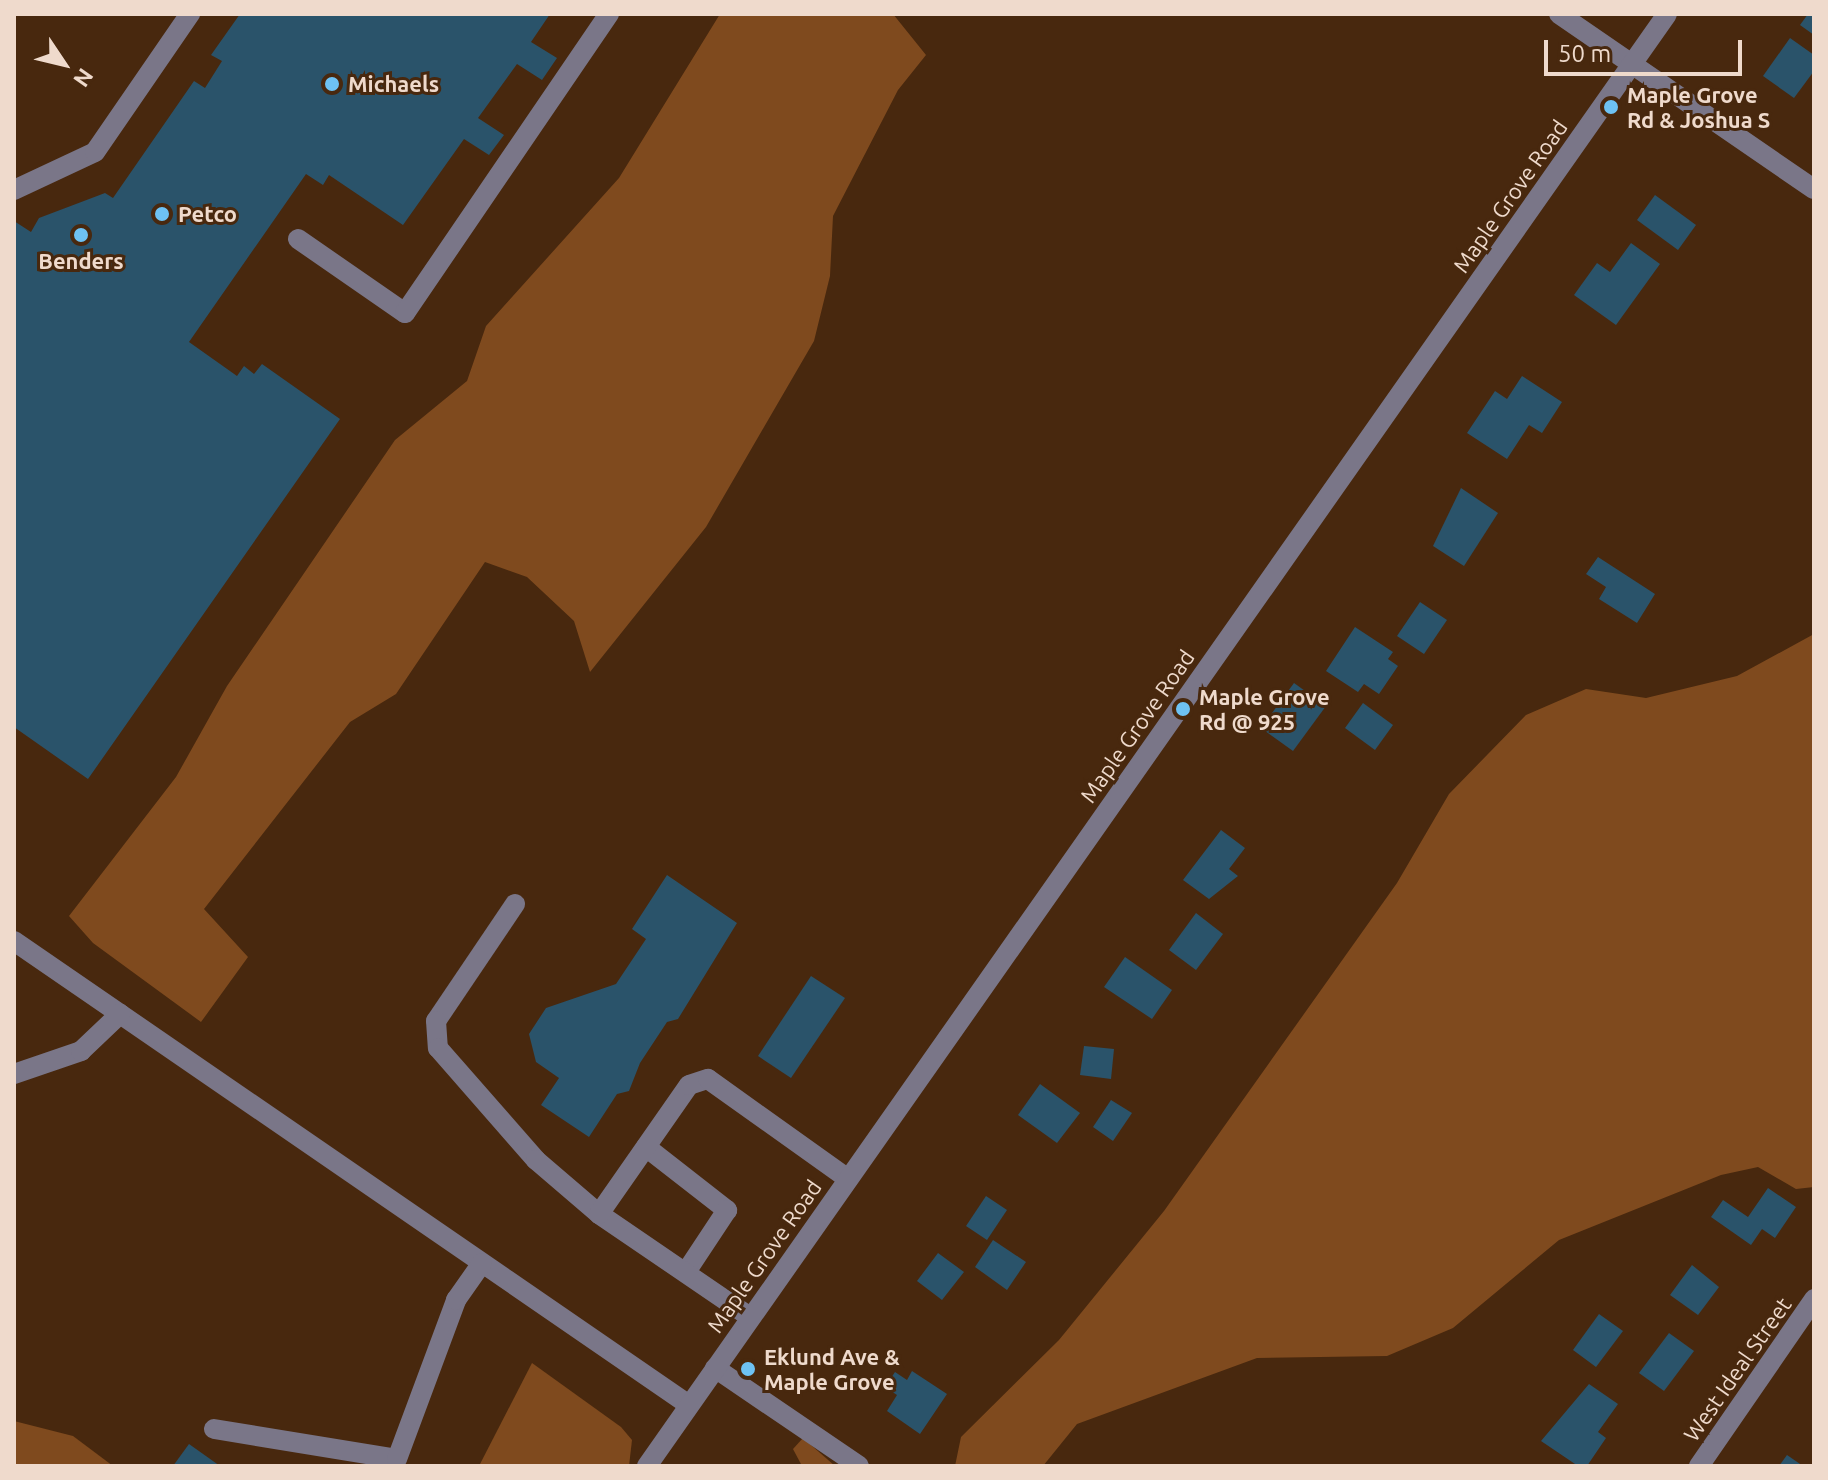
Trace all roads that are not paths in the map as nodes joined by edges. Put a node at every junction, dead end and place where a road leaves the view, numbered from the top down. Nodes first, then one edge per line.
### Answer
1 (190, 14) edge
2 (609, 14) edge
3 (1559, 14) edge
4 (1667, 14) edge
5 (1632, 64) junction
6 (1814, 189) edge
7 (14, 190) edge
8 (298, 239) dead end
9 (515, 904) dead end
10 (14, 941) edge
11 (120, 1014) junction
12 (14, 1074) edge
13 (646, 1147) junction
14 (848, 1179) junction
15 (599, 1214) junction
16 (482, 1263) junction
17 (686, 1272) junction
18 (1814, 1299) edge
19 (750, 1317) junction
20 (715, 1368) junction
21 (689, 1405) junction
22 (214, 1429) dead end
23 (647, 1466) edge
24 (859, 1466) edge
25 (1699, 1466) edge

1 - 7 street
2 - 8 street
3 - 5 street
4 - 5 street, Maple Grove Road
5 - 6 street
5 - 14 street, Maple Grove Road
9 - 15 street
10 - 11 street
11 - 12 street
11 - 16 street
13 - 14 street
13 - 15 street
13 - 17 street
14 - 19 street, Maple Grove Road
15 - 17 street
16 - 21 street
16 - 22 street
17 - 19 street
18 - 25 street, West Ideal Street
19 - 20 street, Maple Grove Road
20 - 21 street, Maple Grove Road
20 - 24 street
21 - 23 street, Maple Grove Road

